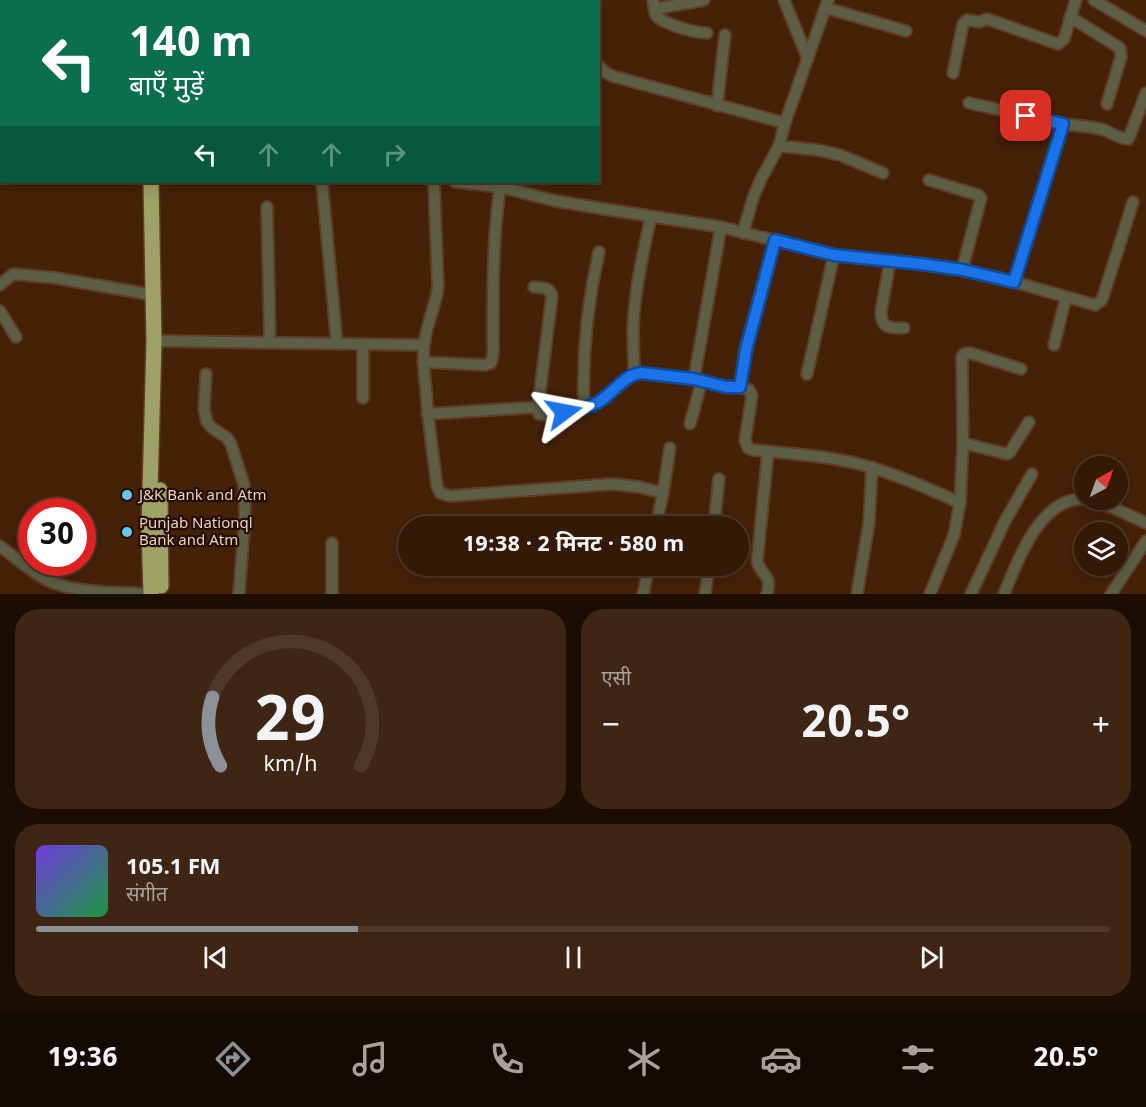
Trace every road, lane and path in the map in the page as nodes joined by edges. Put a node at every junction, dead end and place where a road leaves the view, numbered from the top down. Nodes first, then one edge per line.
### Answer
1 (704, 0) edge
2 (784, 0) edge
3 (1076, 0) edge
4 (1094, 0) edge
5 (827, 4) edge
6 (654, 5) edge
7 (1070, 17) junction
8 (906, 31) dead end
9 (1146, 31) edge
10 (707, 33) dead end
11 (725, 35) dead end
12 (808, 59) junction
13 (600, 66) edge
14 (953, 73) dead end
15 (1146, 93) edge
16 (969, 103) dead end
17 (1107, 104) dead end
18 (717, 106) junction
19 (785, 123) junction
20 (1063, 124) junction
21 (779, 146) junction
22 (883, 173) dead end
23 (929, 180) dead end
24 (151, 183) edge
25 (159, 183) edge
26 (322, 183) edge
27 (434, 183) edge
28 (464, 183) edge
29 (500, 187) junction
30 (1133, 202) dead end
31 (267, 207) dead end
32 (651, 216) junction
33 (722, 227) junction
34 (743, 233) junction
35 (775, 240) junction
36 (599, 252) dead end
37 (834, 255) junction
38 (890, 261) junction
39 (963, 270) junction
40 (1014, 282) junction
41 (0, 285) edge
42 (534, 287) dead end
43 (153, 295) junction
44 (1066, 297) junction
45 (0, 311) edge
46 (904, 328) dead end
47 (16, 337) dead end
48 (161, 341) junction
49 (270, 343) junction
50 (337, 344) junction
51 (363, 344) junction
52 (424, 345) junction
53 (1054, 345) dead end
54 (423, 362) junction
55 (1021, 369) dead end
56 (206, 374) dead end
57 (634, 374) junction
58 (807, 374) dead end
59 (698, 380) junction
60 (740, 387) junction
61 (363, 398) dead end
62 (538, 407) junction
63 (584, 408) junction
64 (428, 414) junction
65 (1029, 422) dead end
66 (690, 424) dead end
67 (963, 443) junction
68 (670, 448) dead end
69 (768, 452) junction
70 (872, 467) junction
71 (1032, 474) dead end
72 (719, 479) dead end
73 (663, 493) junction
74 (960, 503) junction
75 (659, 516) edge
76 (715, 516) edge
77 (1146, 523) edge
78 (1146, 541) edge
79 (332, 543) dead end
80 (0, 546) edge
81 (647, 576) edge
82 (708, 576) edge
83 (91, 593) edge
84 (151, 594) edge
85 (161, 594) edge
86 (239, 594) edge
87 (332, 594) edge
88 (643, 594) edge
89 (705, 594) edge
90 (767, 594) edge
91 (857, 594) edge
92 (930, 594) edge
93 (971, 594) edge
94 (1004, 594) edge
95 (1111, 594) edge

1 - 6 street
2 - 12 street
3 - 7 street
4 - 9 street
5 - 8 street
5 - 12 street
6 - 10 street
7 - 14 street
7 - 17 street
11 - 18 street
12 - 19 street
13 - 18 street
15 - 20 street
16 - 20 street
18 - 19 street
19 - 21 street
20 - 40 street
21 - 22 street
21 - 34 street
23 - 39 street
24 - 43 highway
25 - 48 highway
26 - 50 street
27 - 52 street
28 - 29 street
29 - 32 street
29 - 54 street
30 - 44 street
31 - 49 street
32 - 33 street
32 - 57 street
33 - 34 street
33 - 59 street
34 - 35 street
35 - 37 street
35 - 60 street
36 - 63 street
37 - 38 street
37 - 58 street
38 - 39 street
38 - 46 street
39 - 40 street
40 - 44 street
41 - 43 street
42 - 62 street
43 - 84 highway
44 - 53 street
45 - 47 street
48 - 49 street
48 - 85 highway
49 - 50 street
50 - 51 street
51 - 52 street
51 - 61 street
52 - 54 street
54 - 64 street
55 - 67 street
56 - 86 street
57 - 59 street
57 - 63 street
59 - 60 street
59 - 66 street
60 - 69 street
62 - 63 street
62 - 64 street
64 - 73 street
65 - 67 street
67 - 74 street
68 - 73 street
69 - 70 street
69 - 90 street
70 - 74 street
70 - 91 street
71 - 93 street
72 - 76 street
73 - 75 street
74 - 92 street
77 - 94 street
78 - 95 street
79 - 87 street
80 - 83 street
81 - 88 street
82 - 89 street
83 - 84 street

